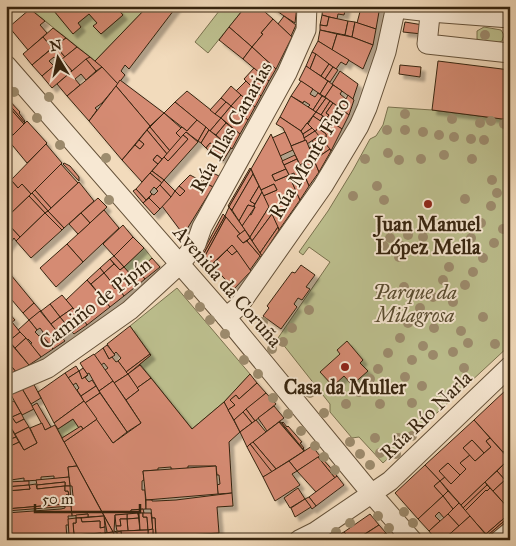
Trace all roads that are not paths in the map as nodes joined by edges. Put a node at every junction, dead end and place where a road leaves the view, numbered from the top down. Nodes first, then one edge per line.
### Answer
1 (307, 6) edge
2 (396, 7) edge
3 (431, 9) edge
4 (510, 18) edge
5 (510, 53) edge
6 (6, 65) edge
7 (180, 264) junction
8 (226, 317) junction
9 (510, 366) edge
10 (6, 386) edge
11 (371, 493) junction
12 (510, 532) edge
13 (299, 540) edge
14 (412, 540) edge
15 (500, 540) edge

1 - 7 street, Rúa Illas Canarias
2 - 3 street
2 - 8 street, Rúa Monte Faro
3 - 4 street
3 - 5 street
6 - 7 street, Avenida da Coruña
7 - 8 street, Avenida da Coruña
7 - 10 street, Camiño de Pipín
8 - 11 street, Avenida da Coruña
9 - 11 street, Rúa Río Narla
11 - 13 street, Rúa Río Narla
11 - 14 street, Avenida da Coruña
12 - 15 street

